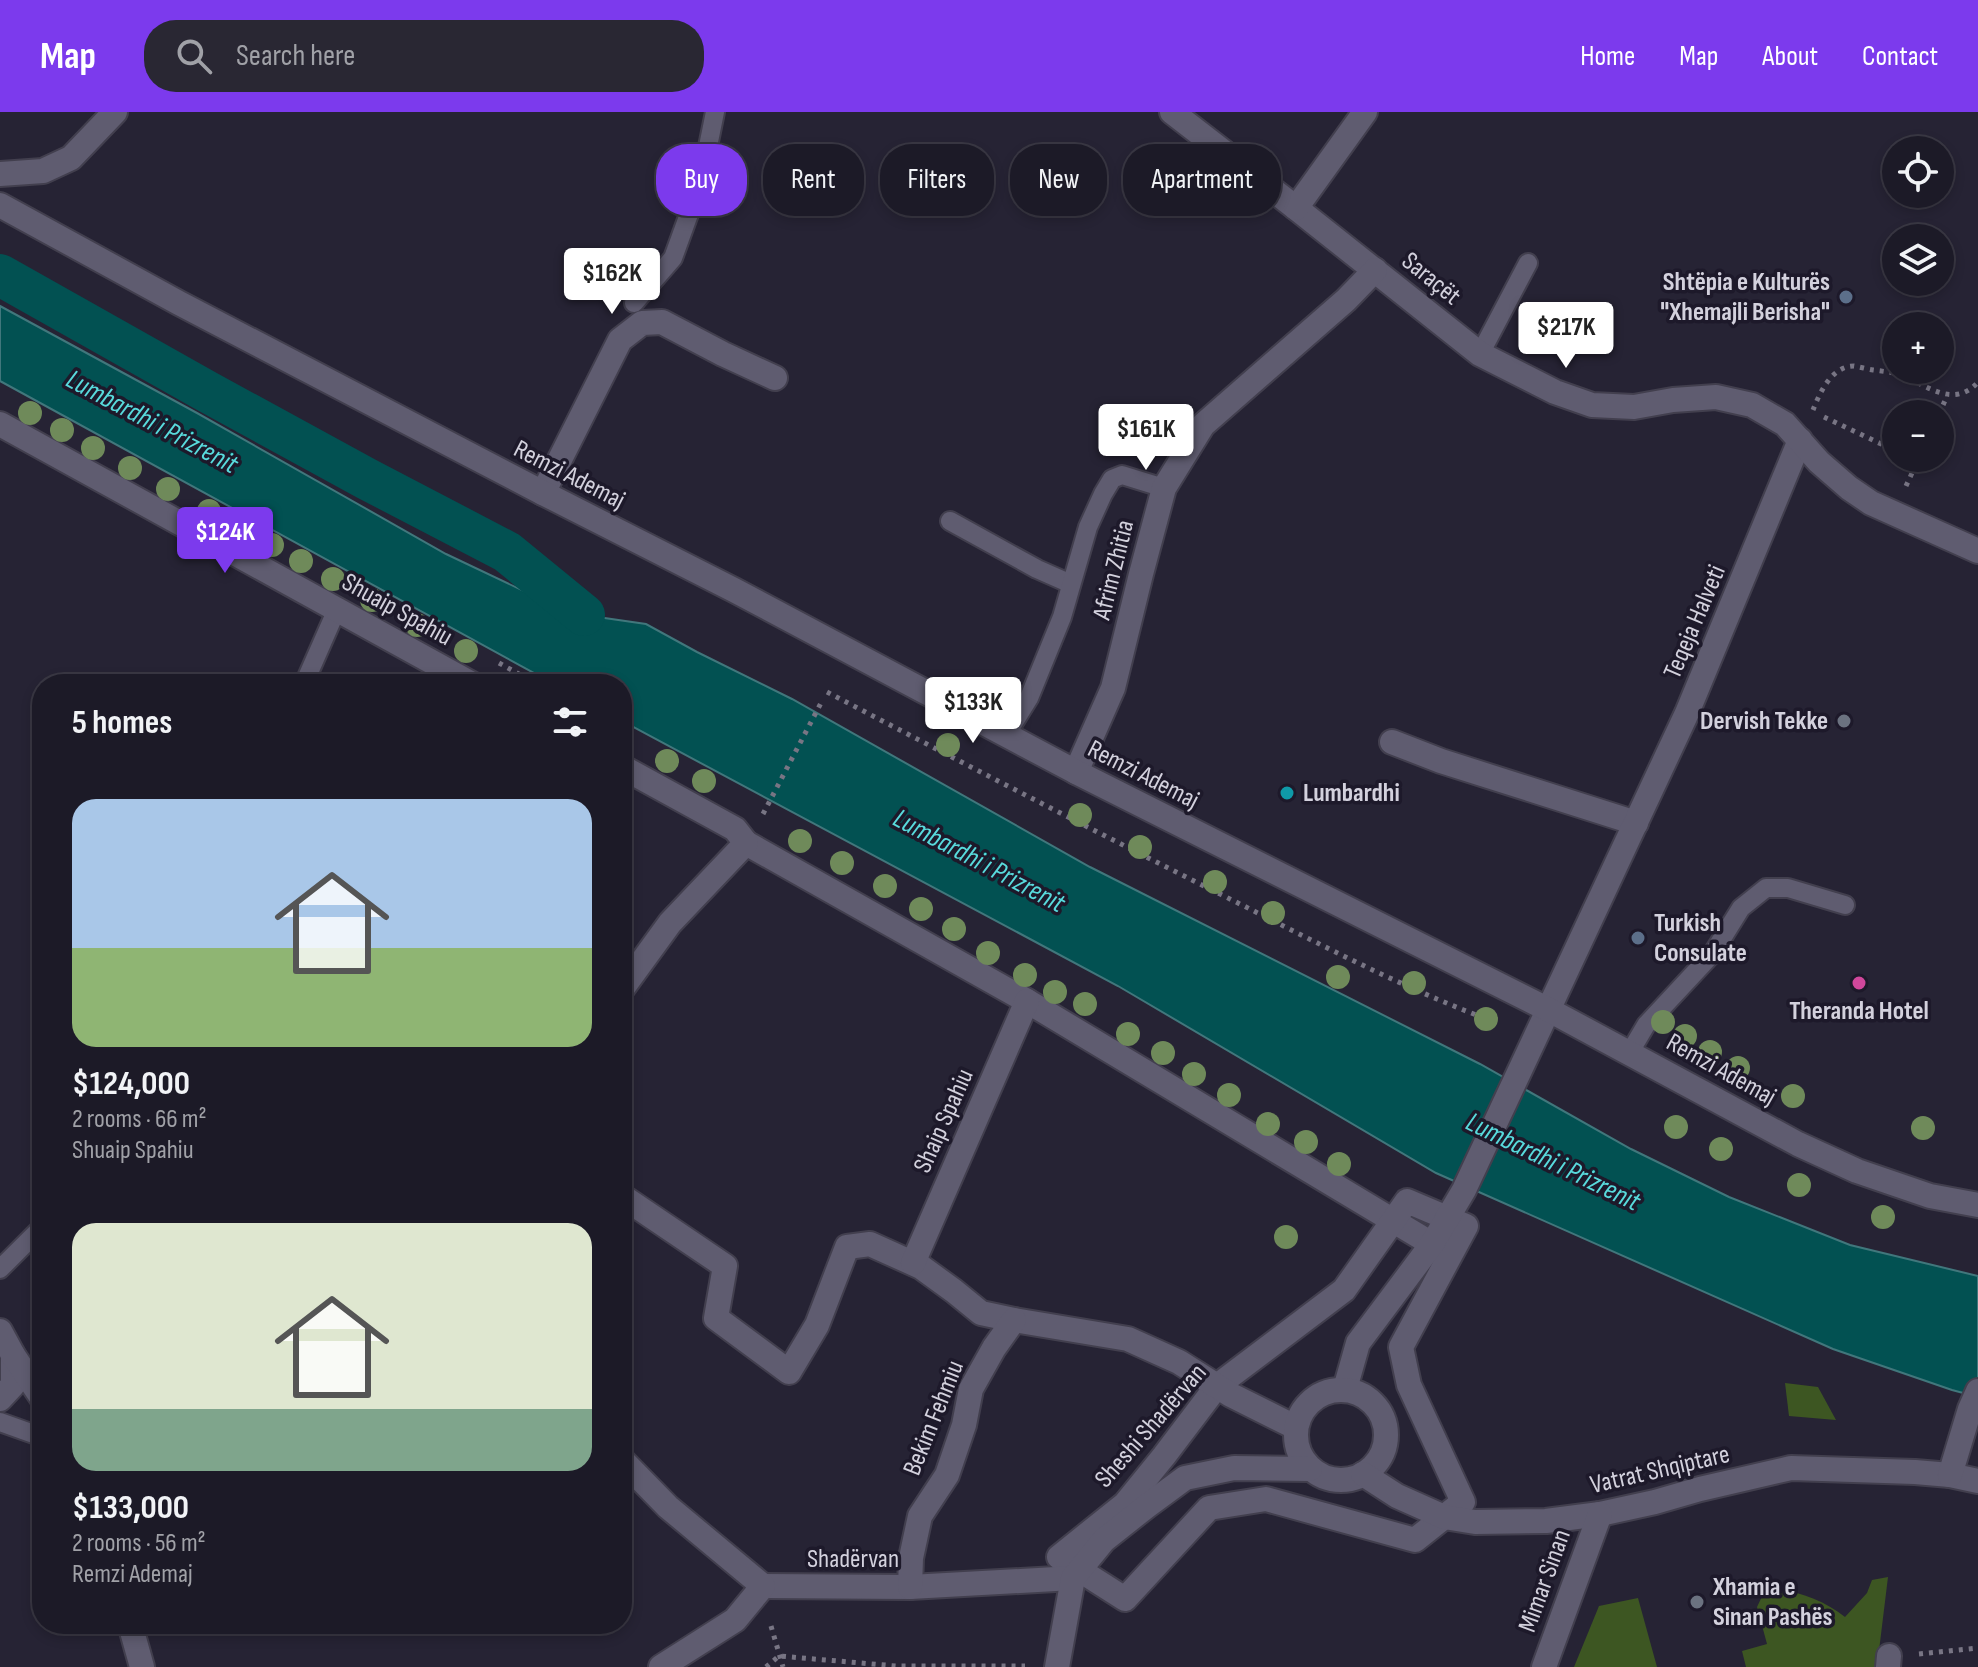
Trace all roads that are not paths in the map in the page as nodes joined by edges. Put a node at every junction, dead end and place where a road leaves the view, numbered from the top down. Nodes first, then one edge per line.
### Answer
1 (115, 112) edge
2 (715, 112) edge
3 (1172, 112) edge
4 (1365, 112) edge
5 (0, 174) edge
6 (0, 205) edge
7 (1296, 208) junction
8 (1528, 263) dead end
9 (1375, 270) junction
10 (634, 303) dead end
11 (1480, 354) junction
12 (775, 378) dead end
13 (0, 424) edge
14 (1800, 440) junction
15 (1164, 488) junction
16 (543, 493) junction
17 (950, 521) dead end
18 (1978, 551) edge
19 (1071, 584) junction
20 (337, 609) junction
21 (308, 674) edge
22 (454, 674) edge
23 (1006, 735) junction
24 (1392, 742) dead end
25 (632, 772) edge
26 (1076, 772) junction
27 (1636, 823) junction
28 (746, 843) junction
29 (1845, 905) dead end
30 (632, 975) edge
31 (1027, 1001) junction
32 (1549, 1010) junction
33 (1630, 1052) junction
34 (632, 1203) edge
35 (1978, 1205) edge
36 (1447, 1219) junction
37 (1393, 1221) junction
38 (32, 1237) edge
39 (1432, 1244) junction
40 (913, 1263) junction
41 (0, 1269) edge
42 (1014, 1320) junction
43 (0, 1331) edge
44 (13, 1355) junction
45 (32, 1383) edge
46 (1217, 1386) junction
47 (1345, 1389) junction
48 (0, 1399) edge
49 (1974, 1400) edge
50 (0, 1422) edge
51 (1295, 1427) junction
52 (32, 1433) edge
53 (1310, 1469) junction
54 (632, 1470) edge
55 (1363, 1474) junction
56 (1950, 1475) junction
57 (1978, 1481) edge
58 (1600, 1514) junction
59 (1444, 1517) junction
60 (1076, 1574) junction
61 (763, 1586) junction
62 (910, 1587) junction
63 (133, 1634) edge
64 (1057, 1665) edge
65 (142, 1667) edge
66 (661, 1667) edge
67 (1544, 1667) edge

1 - 5 street
2 - 10 lane
3 - 7 street, Saraçët
4 - 7 street
6 - 16 street, Remzi Ademaj
7 - 9 street, Saraçët
8 - 11 lane
9 - 11 street, Saraçët
9 - 15 street, Afrim Zhitia
11 - 14 street, Saraçët
12 - 16 street
13 - 20 street, Shuaip Spahiu
14 - 18 street, Saraçët
14 - 27 street, Teqeja Halveti
15 - 19 lane
15 - 26 street, Afrim Zhitia
16 - 23 street, Remzi Ademaj
17 - 19 lane
19 - 23 lane
20 - 21 lane
20 - 22 street, Shuaip Spahiu
23 - 26 street, Remzi Ademaj
24 - 27 street
25 - 28 street
26 - 32 street, Remzi Ademaj
27 - 32 street, Teqeja Halveti
28 - 30 street
28 - 31 street
29 - 33 lane
31 - 37 street
31 - 40 street, Shaip Spahiu
32 - 33 street, Remzi Ademaj
32 - 36 street, Teqeja Halveti
33 - 35 street, Remzi Ademaj
34 - 40 street
36 - 37 street, Sheshi Shadërvan
36 - 39 street
36 - 59 street
37 - 39 street
37 - 46 street, Sheshi Shadërvan
38 - 41 lane
39 - 47 street
40 - 42 street
42 - 46 street
42 - 62 street, Bekim Fehmiu
43 - 44 street
44 - 45 street
44 - 48 street
46 - 51 street
46 - 60 street, Sheshi Shadërvan
47 - 51 street
47 - 55 street
49 - 56 street
50 - 52 lane
51 - 53 street
53 - 55 street
53 - 60 street
54 - 61 street
55 - 59 street, Vatrat Shqiptare
56 - 57 street, Vatrat Shqiptare
56 - 58 street, Vatrat Shqiptare
58 - 59 street, Vatrat Shqiptare
58 - 67 street, Mimar Sinan
59 - 60 street
60 - 62 street, Shadërvan
60 - 64 street
61 - 62 street, Shadërvan
61 - 66 street
63 - 65 street

